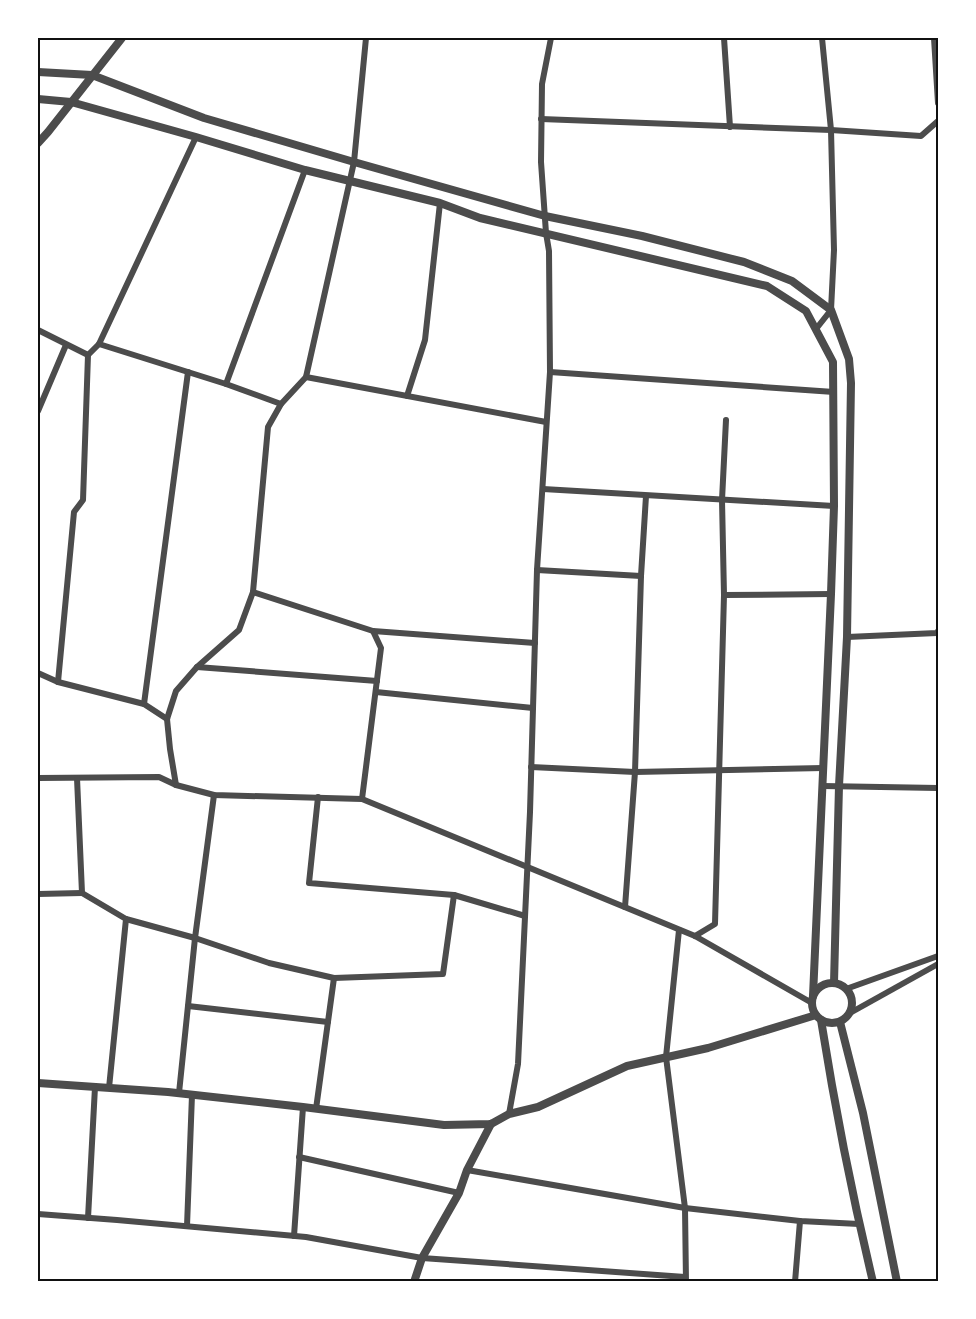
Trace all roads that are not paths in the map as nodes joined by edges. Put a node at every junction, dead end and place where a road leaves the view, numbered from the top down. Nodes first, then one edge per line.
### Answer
1 (122, 38) edge
2 (366, 38) edge
3 (551, 38) edge
4 (724, 38) edge
5 (822, 38) edge
6 (934, 38) edge
7 (38, 72) edge
8 (92, 75) junction
9 (38, 99) edge
10 (71, 102) junction
11 (939, 103) edge
12 (541, 119) junction
13 (939, 121) edge
14 (730, 127) junction
15 (831, 130) junction
16 (196, 137) junction
17 (38, 143) edge
18 (354, 162) junction
19 (305, 170) junction
20 (350, 182) junction
21 (440, 203) junction
22 (544, 216) junction
23 (546, 232) junction
24 (831, 310) junction
25 (816, 329) junction
26 (38, 330) edge
27 (99, 344) junction
28 (66, 345) junction
29 (87, 355) junction
30 (188, 372) junction
31 (550, 372) junction
32 (306, 377) junction
33 (226, 384) junction
34 (834, 392) junction
35 (407, 396) junction
36 (280, 404) junction
37 (38, 411) edge
38 (726, 420) dead end
39 (546, 422) junction
40 (543, 489) junction
41 (646, 496) junction
42 (722, 500) junction
43 (834, 506) junction
44 (537, 570) junction
45 (641, 576) junction
46 (252, 592) junction
47 (831, 594) junction
48 (724, 595) junction
49 (939, 631) edge
50 (373, 632) junction
51 (847, 637) junction
52 (535, 643) junction
53 (197, 667) junction
54 (38, 673) edge
55 (377, 681) junction
56 (58, 682) junction
57 (376, 692) junction
58 (144, 704) junction
59 (533, 708) junction
60 (167, 719) junction
61 (531, 767) junction
62 (823, 768) junction
63 (720, 771) junction
64 (635, 772) junction
65 (38, 778) edge
66 (77, 778) junction
67 (176, 785) junction
68 (823, 786) junction
69 (839, 786) junction
70 (939, 788) edge
71 (214, 795) junction
72 (318, 797) junction
73 (362, 799) junction
74 (527, 867) junction
75 (82, 893) junction
76 (38, 894) edge
77 (454, 895) junction
78 (625, 908) junction
79 (525, 916) junction
80 (126, 919) junction
81 (679, 930) junction
82 (695, 936) junction
83 (195, 938) junction
84 (939, 956) edge
85 (939, 964) edge
86 (334, 978) junction
87 (834, 983) junction
88 (846, 989) junction
89 (813, 999) junction
90 (188, 1006) junction
91 (850, 1013) junction
92 (818, 1018) junction
93 (328, 1022) junction
94 (840, 1022) junction
95 (666, 1057) junction
96 (38, 1083) edge
97 (95, 1087) junction
98 (109, 1088) junction
99 (179, 1093) junction
100 (192, 1095) junction
101 (303, 1107) junction
102 (316, 1109) junction
103 (509, 1114) junction
104 (491, 1124) junction
105 (299, 1157) junction
106 (467, 1170) junction
107 (459, 1193) junction
108 (685, 1208) junction
109 (38, 1214) edge
110 (88, 1218) junction
111 (800, 1221) junction
112 (859, 1224) junction
113 (188, 1226) junction
114 (294, 1236) junction
115 (422, 1258) junction
116 (686, 1279) edge
117 (414, 1281) edge
118 (795, 1281) edge
119 (873, 1281) edge
120 (897, 1281) edge

1 - 8 street
2 - 18 street
3 - 12 street
4 - 14 street
5 - 15 street
6 - 11 street
7 - 8 street
8 - 10 street
8 - 18 street
9 - 10 street
10 - 16 street
10 - 17 street
12 - 14 street
12 - 22 street
13 - 15 street
14 - 15 street
15 - 24 street
16 - 19 street
16 - 27 street
18 - 20 street
18 - 22 street
19 - 20 street
19 - 33 street
20 - 21 street
20 - 32 street
21 - 23 street
21 - 35 street
22 - 23 street
22 - 24 street
23 - 25 street
23 - 31 street
24 - 25 street
24 - 51 street
25 - 34 street
26 - 28 street
27 - 29 street
27 - 30 street
28 - 29 street
28 - 37 street
29 - 56 street
30 - 33 street
30 - 58 street
31 - 34 street
31 - 39 street
32 - 35 street
32 - 36 street
33 - 36 street
34 - 43 street
35 - 39 street
36 - 46 street
38 - 42 street
39 - 40 street
40 - 41 street
40 - 44 street
41 - 42 street
41 - 45 street
42 - 43 street
42 - 48 street
43 - 47 street
44 - 45 street
44 - 52 street
45 - 64 street
46 - 50 street
46 - 53 street
47 - 48 street
47 - 62 street
48 - 63 street
49 - 51 street
50 - 52 street
50 - 55 street
51 - 69 street
52 - 59 street
53 - 55 street
53 - 60 street
54 - 56 street
55 - 57 street
56 - 58 street
57 - 59 street
57 - 73 street
58 - 60 street
59 - 61 street
60 - 67 street
61 - 64 street
61 - 74 street
62 - 63 street
62 - 68 street
63 - 64 street
63 - 82 street
64 - 78 street
65 - 66 street
66 - 67 street
66 - 75 street
67 - 71 street
68 - 69 street
68 - 89 street
69 - 70 street
69 - 87 street
71 - 72 street
71 - 83 street
72 - 73 street
72 - 77 street
73 - 74 street
74 - 78 street
74 - 79 street
75 - 76 street
75 - 80 street
77 - 79 street
77 - 86 street
78 - 81 street
79 - 103 street
80 - 83 street
80 - 98 street
81 - 82 street
81 - 95 street
82 - 89 street
83 - 86 street
83 - 90 street
84 - 88 street
85 - 91 street
86 - 93 street
87 - 88 street
87 - 89 street
88 - 91 street
89 - 92 street
90 - 93 street
90 - 99 street
91 - 94 street
92 - 94 street
92 - 95 street
92 - 112 street
93 - 102 street
94 - 120 street
95 - 103 street
95 - 108 street
96 - 97 street
97 - 98 street
97 - 110 street
98 - 99 street
99 - 100 street
100 - 101 street
100 - 113 street
101 - 102 street
101 - 105 street
102 - 104 street
103 - 104 street
104 - 106 street
105 - 107 street
105 - 114 street
106 - 107 street
106 - 108 street
107 - 115 street
108 - 111 street
108 - 116 street
109 - 110 street
110 - 113 street
111 - 112 street
111 - 118 street
112 - 119 street
113 - 114 street
114 - 115 street
115 - 116 street
115 - 117 street

